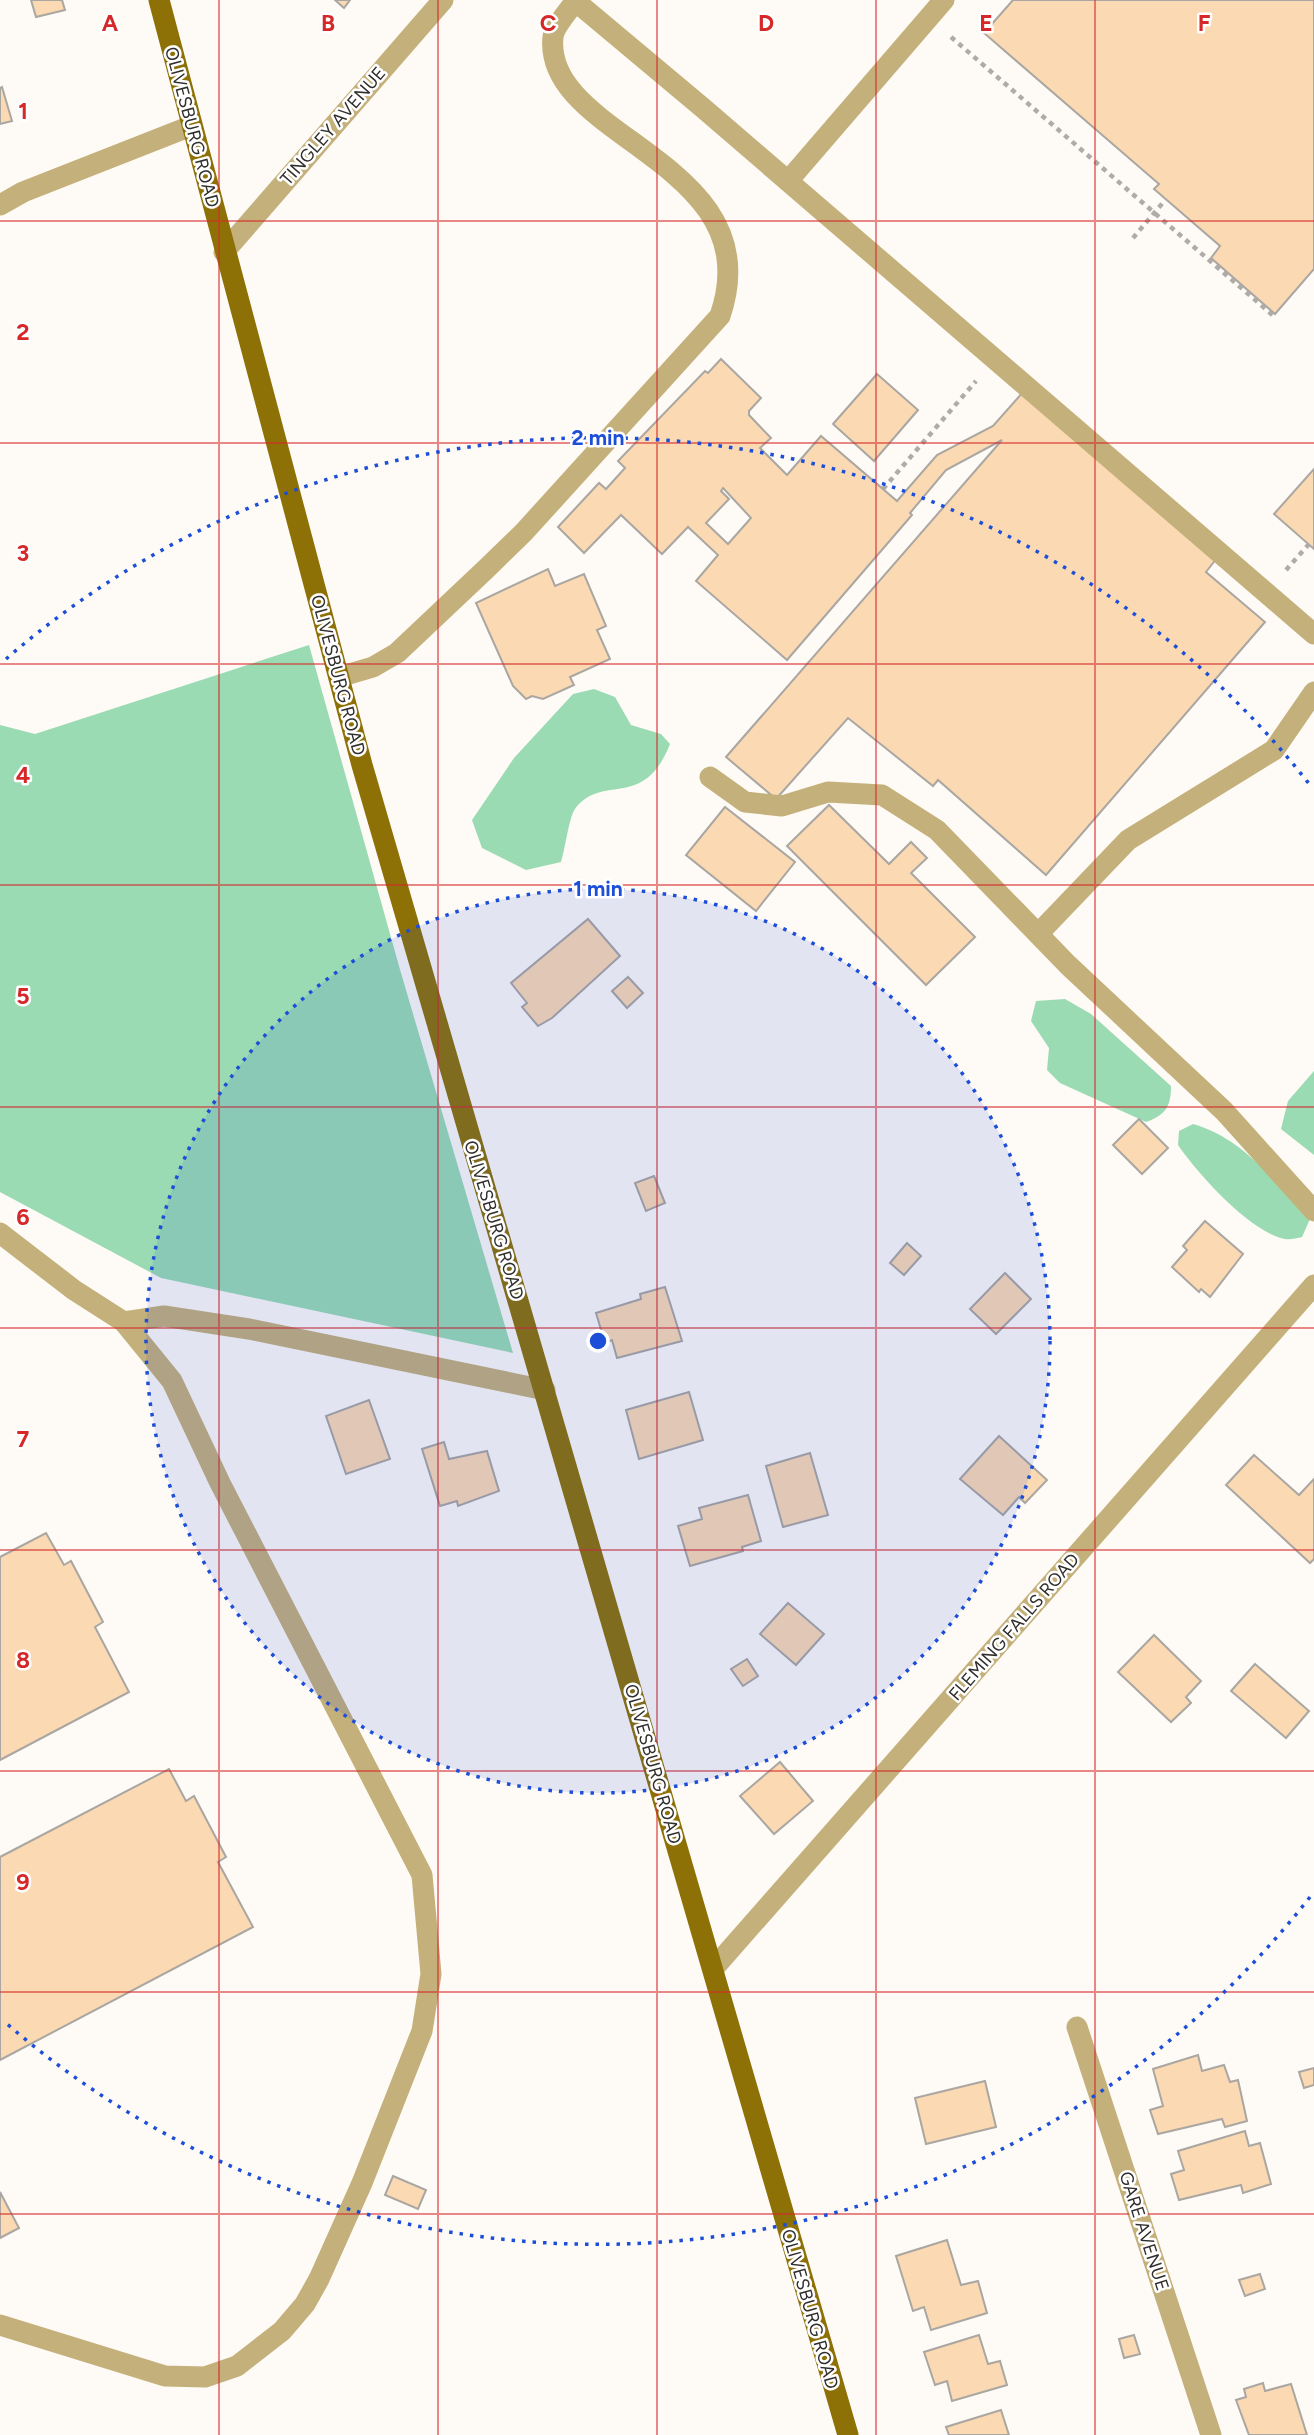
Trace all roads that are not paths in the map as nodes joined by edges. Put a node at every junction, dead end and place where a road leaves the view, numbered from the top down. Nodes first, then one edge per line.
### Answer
1 (159, 0) edge
2 (443, 0) edge
3 (944, 0) edge
4 (575, 1) edge
5 (191, 126) junction
6 (788, 181) junction
7 (0, 205) edge
8 (224, 252) junction
9 (1314, 634) edge
10 (339, 677) junction
11 (1314, 692) edge
12 (710, 777) dead end
13 (1038, 934) junction
14 (1314, 1211) edge
15 (0, 1233) edge
16 (1314, 1285) edge
17 (124, 1322) junction
18 (545, 1390) junction
19 (712, 1969) junction
20 (1077, 2027) dead end
21 (0, 2325) edge
22 (848, 2435) edge
23 (1211, 2435) edge

1 - 5 main road, OLIVESBURG ROAD
2 - 8 street, TINGLEY AVENUE
3 - 6 street
4 - 6 street
4 - 10 street
5 - 7 street
5 - 8 main road, OLIVESBURG ROAD
6 - 9 street
8 - 10 main road, OLIVESBURG ROAD
10 - 18 main road, OLIVESBURG ROAD
11 - 13 street
12 - 13 street
13 - 14 street
15 - 17 street
16 - 19 street, FLEMING FALLS ROAD
17 - 18 street
17 - 21 street
18 - 19 main road, OLIVESBURG ROAD
19 - 22 main road, OLIVESBURG ROAD
20 - 23 street, GARE AVENUE

